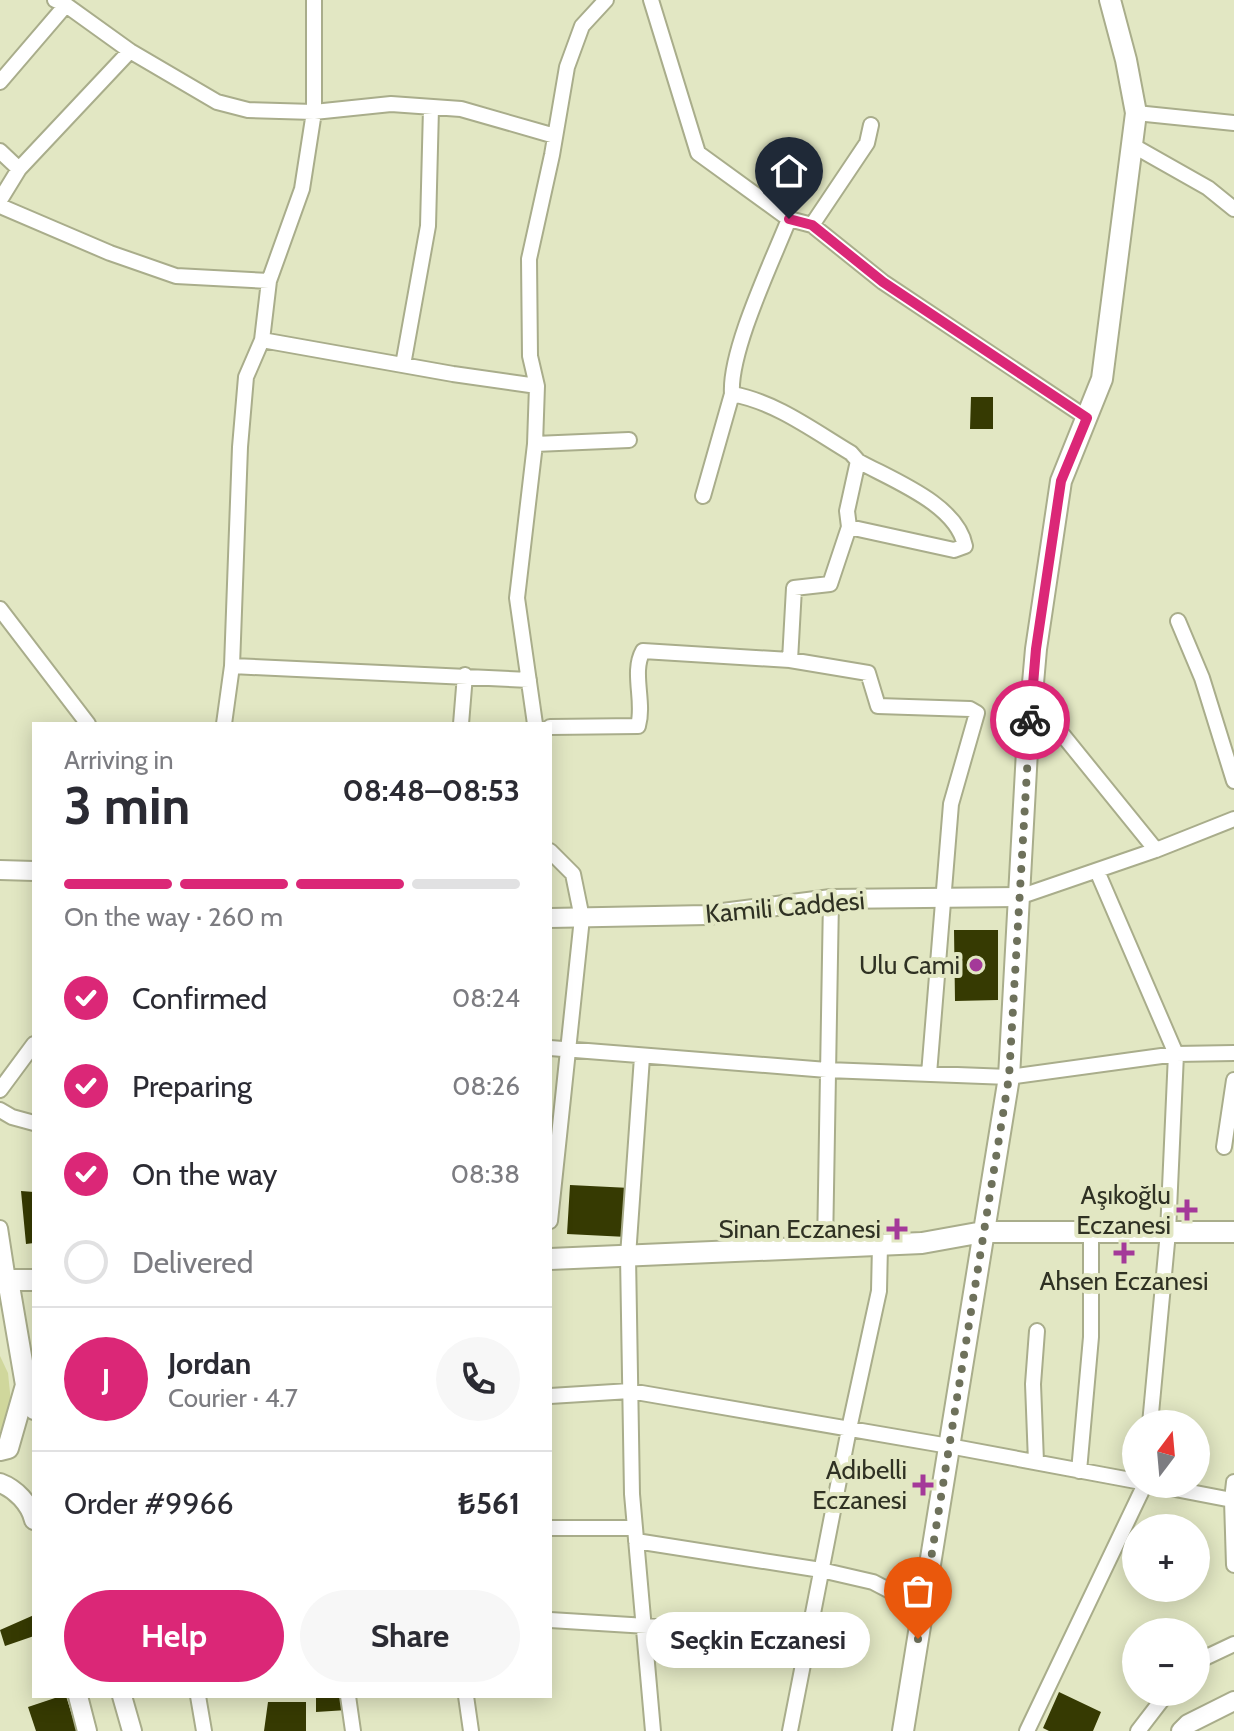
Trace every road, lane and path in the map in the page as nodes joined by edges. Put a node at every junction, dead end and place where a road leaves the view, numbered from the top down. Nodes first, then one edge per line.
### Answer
1 (314, 0) edge
2 (651, 0) edge
3 (1110, 0) edge
4 (61, 2) edge
5 (599, 2) edge
6 (130, 51) junction
7 (0, 82) edge
8 (431, 108) junction
9 (314, 112) junction
10 (1136, 113) junction
11 (1234, 123) edge
12 (871, 125) dead end
13 (555, 136) junction
14 (1132, 145) junction
15 (0, 151) edge
16 (19, 169) junction
17 (0, 200) edge
18 (0, 206) edge
19 (1234, 209) edge
20 (789, 219) junction
21 (812, 225) junction
22 (269, 281) junction
23 (262, 340) junction
24 (403, 365) junction
25 (537, 386) junction
26 (732, 394) junction
27 (1087, 418) junction
28 (629, 440) dead end
29 (535, 444) junction
30 (858, 461) junction
31 (703, 496) dead end
32 (849, 527) junction
33 (0, 609) edge
34 (1178, 621) dead end
35 (790, 660) junction
36 (232, 666) junction
37 (465, 675) junction
38 (529, 680) junction
39 (1032, 697) junction
40 (86, 722) edge
41 (224, 722) edge
42 (461, 722) edge
43 (535, 722) edge
44 (552, 727) edge
45 (1234, 781) edge
46 (1234, 819) edge
47 (1156, 850) junction
48 (552, 853) edge
49 (0, 870) edge
50 (32, 871) edge
51 (1097, 871) junction
52 (1019, 897) junction
53 (944, 898) junction
54 (831, 899) junction
55 (552, 918) edge
56 (582, 918) junction
57 (32, 1047) edge
58 (552, 1048) edge
59 (567, 1049) junction
60 (1234, 1053) edge
61 (1176, 1054) junction
62 (642, 1057) junction
63 (827, 1070) junction
64 (929, 1074) junction
65 (1009, 1077) junction
66 (1234, 1080) edge
67 (0, 1090) edge
68 (0, 1110) edge
69 (32, 1122) edge
70 (1224, 1147) dead end
71 (552, 1201) edge
72 (0, 1228) edge
73 (983, 1232) junction
74 (1091, 1232) junction
75 (1168, 1232) junction
76 (1234, 1232) edge
77 (880, 1245) junction
78 (825, 1248) junction
79 (628, 1256) junction
80 (552, 1259) edge
81 (32, 1280) edge
82 (4, 1282) edge
83 (1037, 1331) dead end
84 (26, 1385) junction
85 (630, 1391) junction
86 (552, 1396) edge
87 (32, 1404) edge
88 (1151, 1410) edge
89 (849, 1429) junction
90 (949, 1446) junction
91 (0, 1450) edge
92 (1036, 1462) junction
93 (1079, 1471) junction
94 (1122, 1479) edge
95 (1234, 1482) edge
96 (0, 1483) edge
97 (1210, 1496) edge
98 (1140, 1498) edge
99 (1232, 1500) junction
100 (32, 1511) edge
101 (552, 1528) edge
102 (635, 1534) junction
103 (1234, 1565) edge
104 (821, 1570) junction
105 (923, 1608) junction
106 (552, 1620) edge
107 (643, 1625) junction
108 (809, 1636) junction
109 (1234, 1644) edge
110 (1210, 1655) edge
111 (79, 1698) edge
112 (123, 1698) edge
113 (198, 1698) edge
114 (348, 1698) edge
115 (466, 1698) edge
116 (1234, 1701) edge
117 (1157, 1706) edge
118 (87, 1731) edge
119 (132, 1731) edge
120 (204, 1731) edge
121 (353, 1731) edge
122 (471, 1731) edge
123 (653, 1731) edge
124 (790, 1731) edge
125 (903, 1731) edge
126 (1027, 1731) edge
127 (1138, 1731) edge
128 (1181, 1731) edge

1 - 9 street
2 - 20 street
3 - 10 main road
4 - 6 street
4 - 7 street
5 - 13 street
6 - 9 street
6 - 16 street
8 - 9 street
8 - 13 street
8 - 24 street
9 - 22 street
10 - 11 street
10 - 14 main road
12 - 21 street
13 - 25 street
14 - 19 street
14 - 27 main road
15 - 16 street
16 - 17 street
18 - 22 street
20 - 21 street
20 - 26 street
21 - 27 street
22 - 23 street
23 - 24 street
23 - 36 street
24 - 25 street
25 - 29 street
26 - 30 street
26 - 31 street
27 - 39 main road
28 - 29 street
29 - 38 street
30 - 32 street
30 - 32 street
32 - 35 street
33 - 40 street
34 - 45 street
35 - 44 street
35 - 53 street
36 - 37 street
36 - 41 street
37 - 38 street
37 - 42 street
38 - 43 street
39 - 47 street
39 - 52 main road
46 - 47 street
47 - 51 street
48 - 56 street
49 - 50 street
51 - 52 street
51 - 61 street
52 - 53 street, Kamili Caddesi
52 - 65 main road
53 - 54 street, Kamili Caddesi
53 - 64 street
54 - 56 street, Kamili Caddesi
54 - 63 street
55 - 56 street, Kamili Caddesi
56 - 59 street
57 - 67 street
58 - 59 street
59 - 62 street
59 - 71 street
60 - 61 street
61 - 65 street
61 - 75 street
62 - 63 street
62 - 79 street
63 - 64 street
63 - 78 street
64 - 65 street
65 - 73 main road
66 - 70 street
68 - 69 street
72 - 82 street
73 - 74 main road
73 - 77 main road
73 - 90 main road
74 - 75 main road
74 - 93 street
75 - 76 main road
75 - 88 street
77 - 78 main road
77 - 89 street
78 - 79 main road
79 - 80 main road
79 - 85 street
81 - 82 main road
82 - 84 main road
83 - 92 street
84 - 87 street
84 - 91 main road
85 - 86 street
85 - 89 street
85 - 102 street
89 - 90 street
89 - 104 street
90 - 92 street
90 - 105 main road
92 - 93 street
93 - 94 street
95 - 99 street
96 - 100 street
97 - 99 street
98 - 126 street
99 - 103 street
101 - 102 street
102 - 104 street
102 - 107 street
104 - 105 street
104 - 108 street
105 - 125 main road
106 - 107 street
107 - 108 street
107 - 123 street
108 - 124 street
109 - 110 street
111 - 118 street
112 - 119 street
113 - 120 street
114 - 121 street
115 - 122 street
116 - 128 street
117 - 127 street

